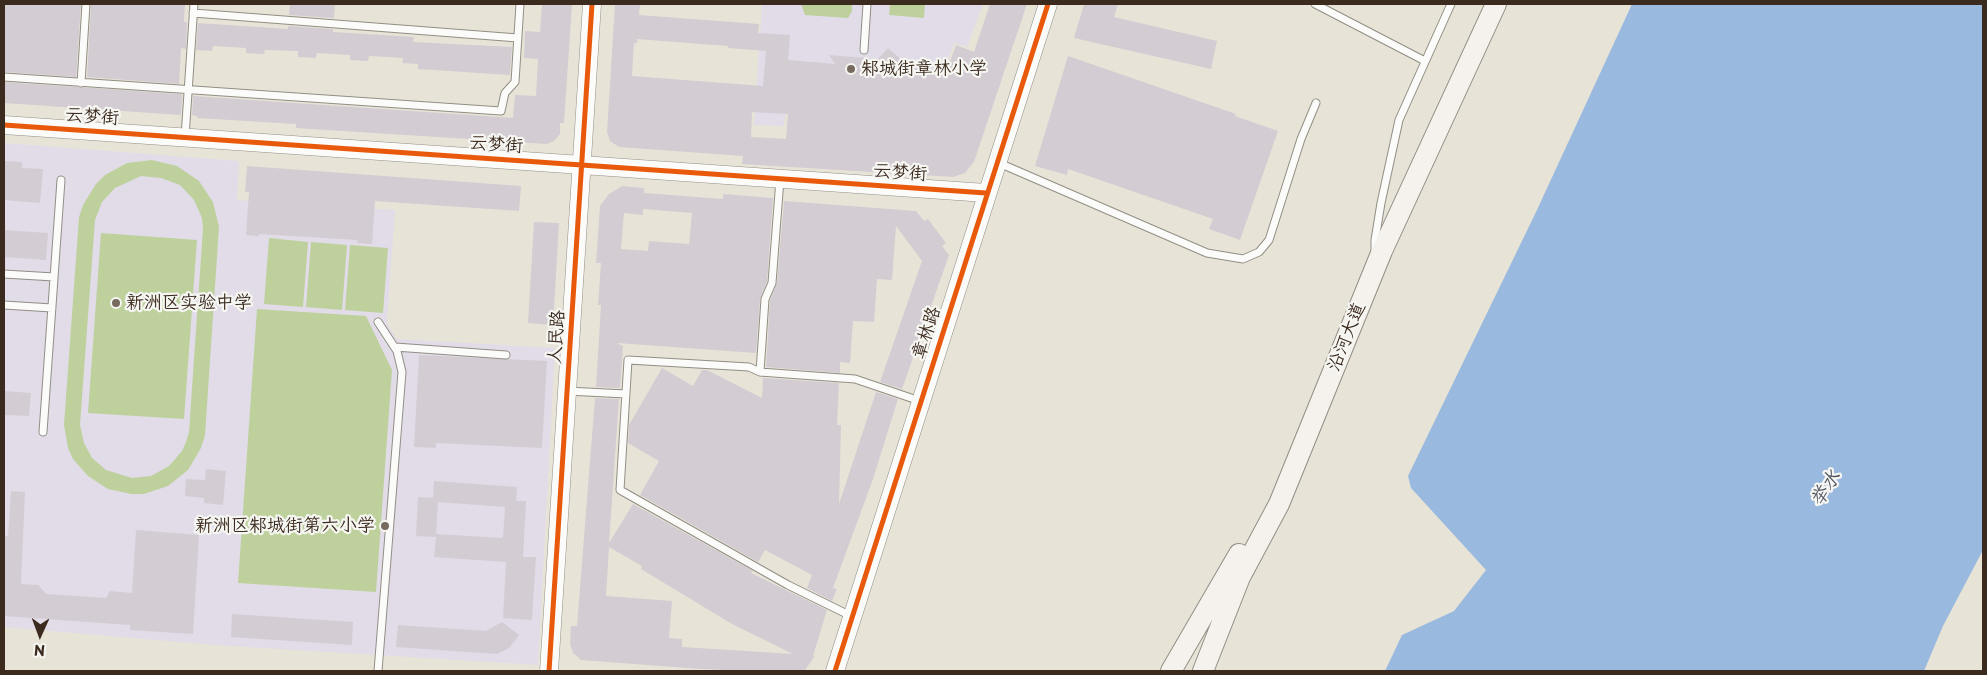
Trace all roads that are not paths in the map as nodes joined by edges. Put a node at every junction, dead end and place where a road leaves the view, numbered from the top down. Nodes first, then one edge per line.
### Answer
1 (86, 4) edge
2 (194, 4) edge
3 (520, 4) edge
4 (592, 4) edge
5 (867, 4) edge
6 (1048, 4) edge
7 (1315, 4) edge
8 (1451, 4) edge
9 (1496, 4) edge
10 (193, 13) junction
11 (518, 38) junction
12 (864, 50) dead end
13 (1424, 61) junction
14 (4, 78) edge
15 (81, 83) junction
16 (188, 90) junction
17 (1316, 103) dead end
18 (4, 125) edge
19 (185, 138) junction
20 (996, 162) junction
21 (582, 165) junction
22 (780, 179) junction
23 (61, 180) dead end
24 (986, 193) junction
25 (1376, 267) junction
26 (4, 274) edge
27 (54, 277) junction
28 (4, 305) edge
29 (52, 308) junction
30 (378, 322) dead end
31 (395, 347) junction
32 (506, 355) dead end
33 (760, 372) junction
34 (567, 391) junction
35 (626, 394) junction
36 (920, 401) junction
37 (43, 432) dead end
38 (1264, 530) junction
39 (852, 616) junction
40 (378, 671) edge
41 (549, 671) edge
42 (835, 671) edge
43 (1171, 671) edge
44 (1203, 671) edge

1 - 15 lane
2 - 10 lane
3 - 11 lane
4 - 21 street, 人民路
5 - 12 lane
6 - 20 street, 章林路
7 - 13 lane
8 - 13 lane
9 - 25 main road, 沿河大道
10 - 11 lane
10 - 16 lane
11 - 16 lane
13 - 25 lane
14 - 15 lane
15 - 16 lane
16 - 19 lane
17 - 20 lane
18 - 19 street, 云梦街
19 - 21 street, 云梦街
20 - 24 street, 章林路
21 - 22 street, 云梦街
21 - 34 street, 人民路
22 - 24 street, 云梦街
22 - 33 lane
23 - 27 lane
24 - 36 street, 章林路
25 - 38 main road, 沿河大道
26 - 27 lane
27 - 29 lane
28 - 29 lane
29 - 37 lane
30 - 31 lane
31 - 32 lane
31 - 40 lane
33 - 35 lane
33 - 36 lane
34 - 35 lane
34 - 41 street, 人民路
35 - 39 lane
36 - 39 street, 章林路
38 - 43 main road
38 - 44 main road, 沿河大道
39 - 42 street, 章林路

